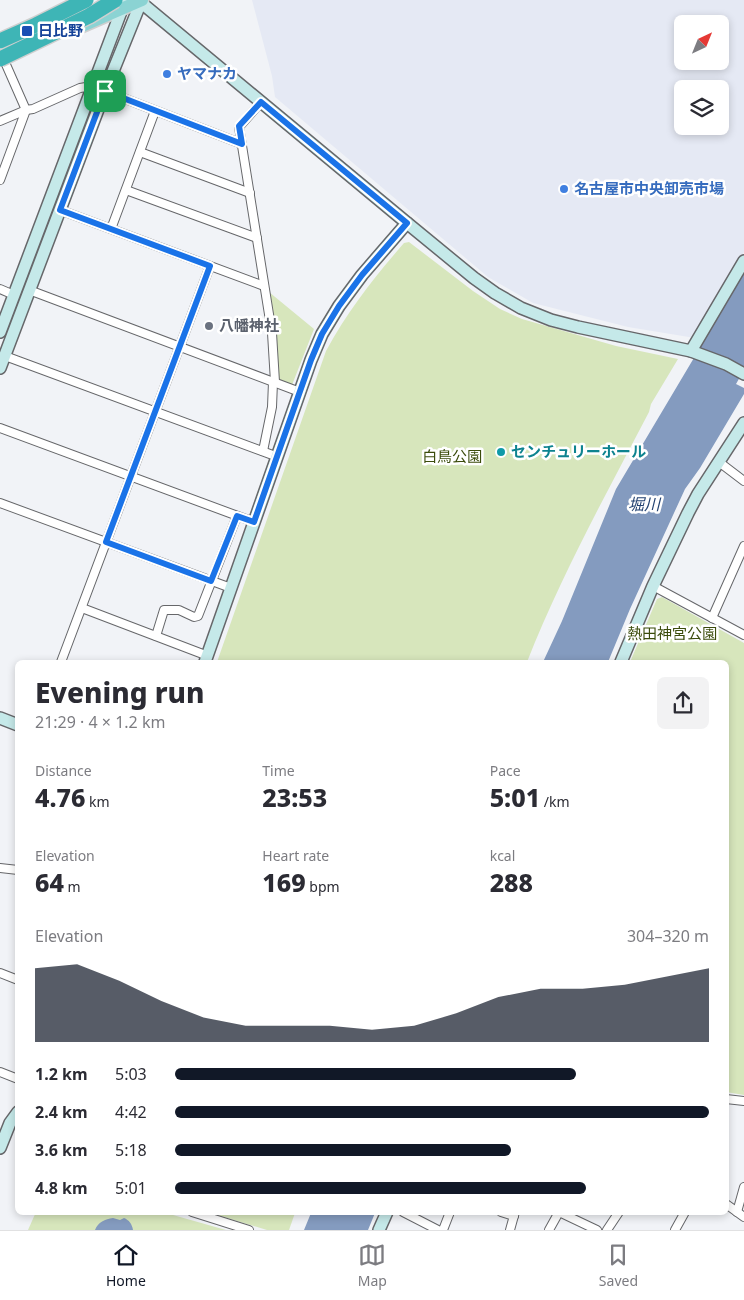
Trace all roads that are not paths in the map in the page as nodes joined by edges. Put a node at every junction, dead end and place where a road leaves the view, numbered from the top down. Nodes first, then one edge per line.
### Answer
1 (86, 0) edge
2 (94, 0) edge
3 (141, 1) edge
4 (120, 3) edge
5 (0, 40) edge
6 (1, 60) edge
7 (92, 86) junction
8 (105, 91) junction
9 (261, 102) junction
10 (26, 110) junction
11 (155, 110) junction
12 (0, 121) edge
13 (242, 144) junction
14 (140, 152) junction
15 (0, 178) edge
16 (126, 190) junction
17 (250, 193) junction
18 (60, 210) junction
19 (407, 223) junction
20 (111, 229) junction
21 (256, 238) junction
22 (744, 261) edge
23 (210, 266) junction
24 (264, 286) junction
25 (0, 289) edge
26 (29, 290) junction
27 (14, 295) junction
28 (0, 332) edge
29 (181, 347) junction
30 (692, 352) junction
31 (5, 356) junction
32 (0, 368) edge
33 (744, 374) edge
34 (274, 382) junction
35 (300, 392) junction
36 (156, 411) junction
37 (744, 423) edge
38 (0, 428) edge
39 (263, 452) junction
40 (278, 457) junction
41 (719, 462) junction
42 (131, 476) junction
43 (744, 481) edge
44 (0, 503) edge
45 (237, 516) junction
46 (254, 522) junction
47 (106, 542) junction
48 (744, 546) edge
49 (211, 581) junction
50 (653, 586) junction
51 (232, 588) junction
52 (82, 608) junction
53 (712, 618) junction
54 (156, 636) junction
55 (744, 636) edge
56 (206, 659) edge
57 (62, 660) edge
58 (622, 660) edge
59 (0, 718) edge
60 (15, 724) edge
61 (0, 868) edge
62 (15, 870) edge
63 (0, 973) edge
64 (15, 979) edge
65 (0, 1072) edge
66 (15, 1078) edge
67 (729, 1098) edge
68 (744, 1101) edge
69 (15, 1116) edge
70 (0, 1148) edge
71 (744, 1187) edge
72 (729, 1206) edge
73 (741, 1214) edge
74 (202, 1215) edge
75 (385, 1215) edge
76 (409, 1215) edge
77 (449, 1215) edge
78 (515, 1215) edge
79 (557, 1215) edge
80 (565, 1215) edge
81 (617, 1215) edge
82 (683, 1215) edge
83 (250, 1230) edge
84 (380, 1230) edge
85 (438, 1230) edge
86 (443, 1230) edge
87 (510, 1230) edge
88 (549, 1230) edge
89 (596, 1230) edge
90 (607, 1230) edge
91 (675, 1230) edge

1 - 5 highway, bridge
2 - 5 main road
3 - 4 main road
3 - 8 street
3 - 9 street
4 - 6 highway, bridge
4 - 7 street
6 - 10 street
7 - 8 street
7 - 10 street
7 - 27 street
8 - 11 street
8 - 18 street
9 - 13 street
9 - 19 street
10 - 12 street
10 - 15 street
11 - 13 street
11 - 14 street
13 - 17 street
14 - 16 street
14 - 17 street
16 - 20 street
16 - 21 street
17 - 21 street
18 - 20 street
18 - 26 street
19 - 30 street
19 - 35 street
20 - 23 street
21 - 24 street
22 - 30 street
23 - 24 street
23 - 29 street
24 - 34 street
25 - 27 street
26 - 29 street
26 - 31 street
27 - 28 street
29 - 34 street
29 - 36 street
30 - 33 street
31 - 32 street
31 - 36 street
34 - 35 street
34 - 39 street
35 - 40 street
36 - 39 street
36 - 42 street
37 - 41 street
38 - 42 street
39 - 40 street
40 - 46 street
41 - 43 street
41 - 50 street
42 - 45 street
42 - 47 street
44 - 47 street
45 - 46 street
45 - 49 street
46 - 51 street
47 - 49 street
47 - 52 street
48 - 53 street
49 - 51 street
49 - 54 street
50 - 53 street
50 - 58 street
51 - 56 street
52 - 54 street
52 - 57 street
53 - 55 street
54 - 56 street
59 - 60 street
61 - 62 street
63 - 64 street
65 - 66 street
67 - 68 street
69 - 70 street
71 - 73 street
72 - 73 street
74 - 83 street
75 - 84 street
76 - 85 street
77 - 86 street
78 - 87 street
79 - 88 street
80 - 89 street
81 - 90 street
82 - 91 street

